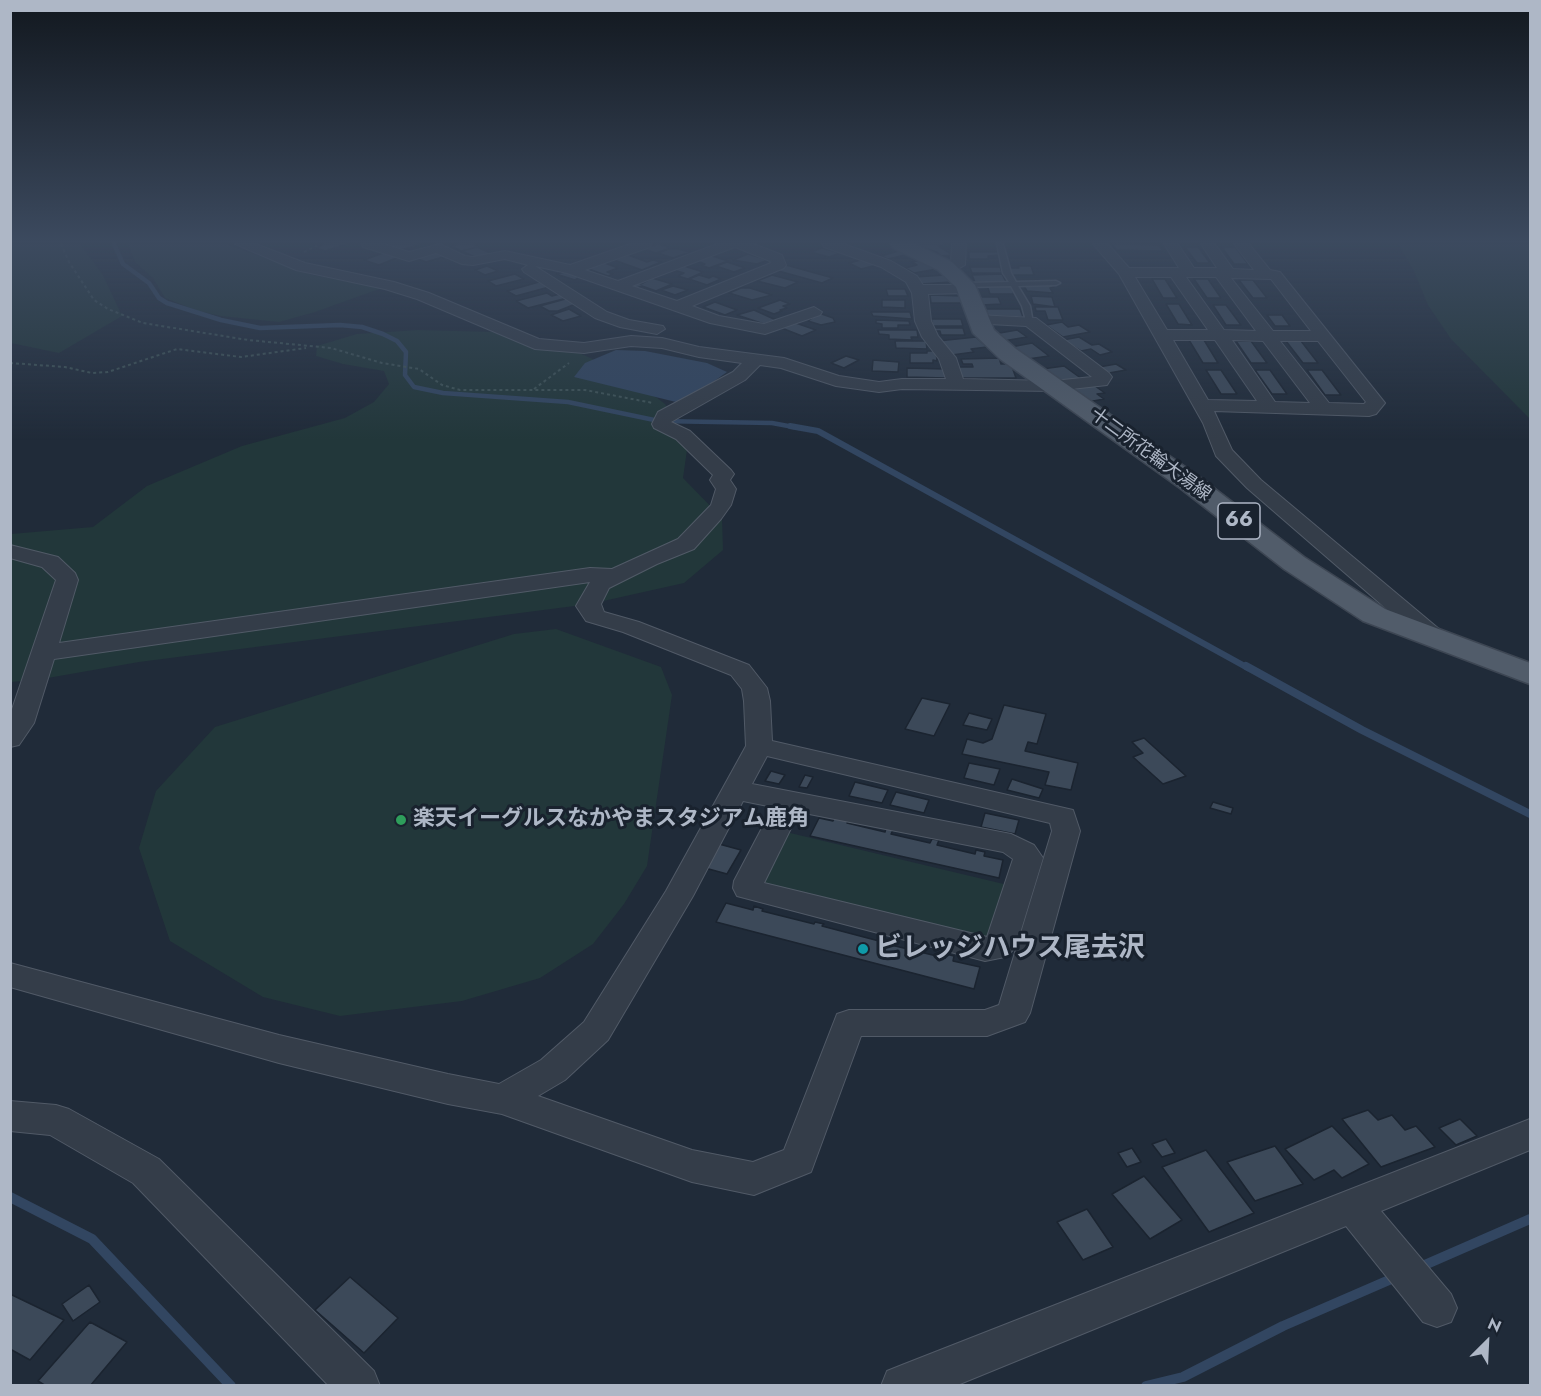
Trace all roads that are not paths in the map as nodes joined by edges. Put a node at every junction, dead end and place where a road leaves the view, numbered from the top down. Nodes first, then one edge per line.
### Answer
1 (452, 309) edge
2 (593, 309) edge
3 (681, 309) edge
4 (921, 309) edge
5 (973, 309) edge
6 (1027, 309) edge
7 (1147, 309) edge
8 (1204, 309) edge
9 (1249, 309) edge
10 (1302, 309) edge
11 (814, 312) dead end
12 (977, 320) junction
13 (1030, 321) junction
14 (691, 333) dead end
15 (1162, 335) junction
16 (1220, 336) junction
17 (1268, 336) junction
18 (1323, 336) junction
19 (722, 338) dead end
20 (754, 361) junction
21 (902, 384) junction
22 (957, 386) junction
23 (1053, 386) junction
24 (1202, 405) junction
25 (1270, 407) junction
26 (1324, 409) junction
27 (10, 552) edge
28 (617, 576) junction
29 (1436, 639) junction
30 (44, 653) junction
31 (1530, 674) edge
32 (10, 739) edge
33 (759, 746) junction
34 (735, 790) junction
35 (790, 801) junction
36 (10, 975) edge
37 (503, 1099) junction
38 (10, 1116) edge
39 (1530, 1134) edge
40 (1353, 1206) junction
41 (1430, 1300) dead end
42 (359, 1386) edge
43 (902, 1386) edge

1 - 20 street
2 - 14 street
3 - 11 street
4 - 22 street
5 - 12 main road, 十二所花輪大湯線 / 66
6 - 13 lane
7 - 15 street
8 - 16 street
9 - 17 street
10 - 18 street
12 - 13 street
12 - 23 main road, 十二所花輪大湯線 / 66
13 - 23 street
15 - 16 street
15 - 24 street
16 - 17 street
16 - 25 street
17 - 18 street
17 - 26 street
18 - 26 street
19 - 21 street
20 - 21 street
20 - 28 street
21 - 22 street
22 - 23 street
23 - 29 main road, 十二所花輪大湯線 / 66
24 - 25 street
24 - 29 street
25 - 26 street
27 - 30 street
28 - 30 street
28 - 33 street
29 - 31 main road, 十二所花輪大湯線 / 66
30 - 32 street
33 - 34 street
33 - 37 street
34 - 35 street
34 - 37 street
35 - 35 street
36 - 37 street
38 - 42 street
39 - 40 street
40 - 41 street
40 - 43 street

